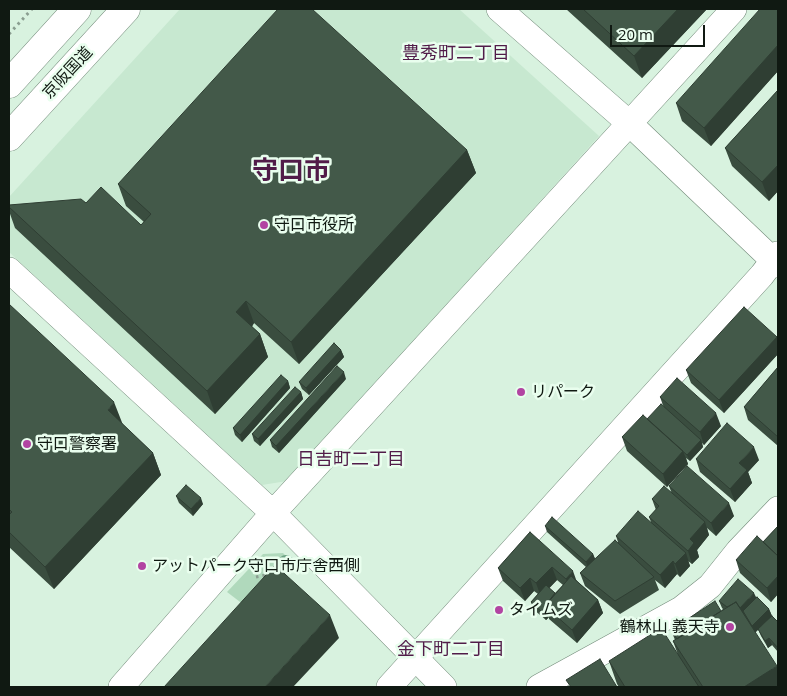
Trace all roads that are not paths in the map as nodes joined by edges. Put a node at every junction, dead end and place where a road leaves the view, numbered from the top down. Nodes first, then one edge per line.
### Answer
1 (77, 9) edge
2 (126, 9) edge
3 (499, 9) edge
4 (734, 9) edge
5 (9, 84) edge
6 (629, 123) junction
7 (9, 137) edge
8 (777, 260) edge
9 (9, 270) edge
10 (778, 509) edge
11 (272, 513) junction
12 (415, 658) junction
13 (121, 687) edge
14 (389, 687) edge
15 (444, 687) edge
16 (539, 687) edge

1 - 5 highway
2 - 7 highway, 京阪国道
3 - 6 street
4 - 6 street
6 - 8 street
6 - 11 street
8 - 12 street
9 - 11 street
10 - 16 street
11 - 12 street
11 - 13 street
12 - 14 street
12 - 15 street

